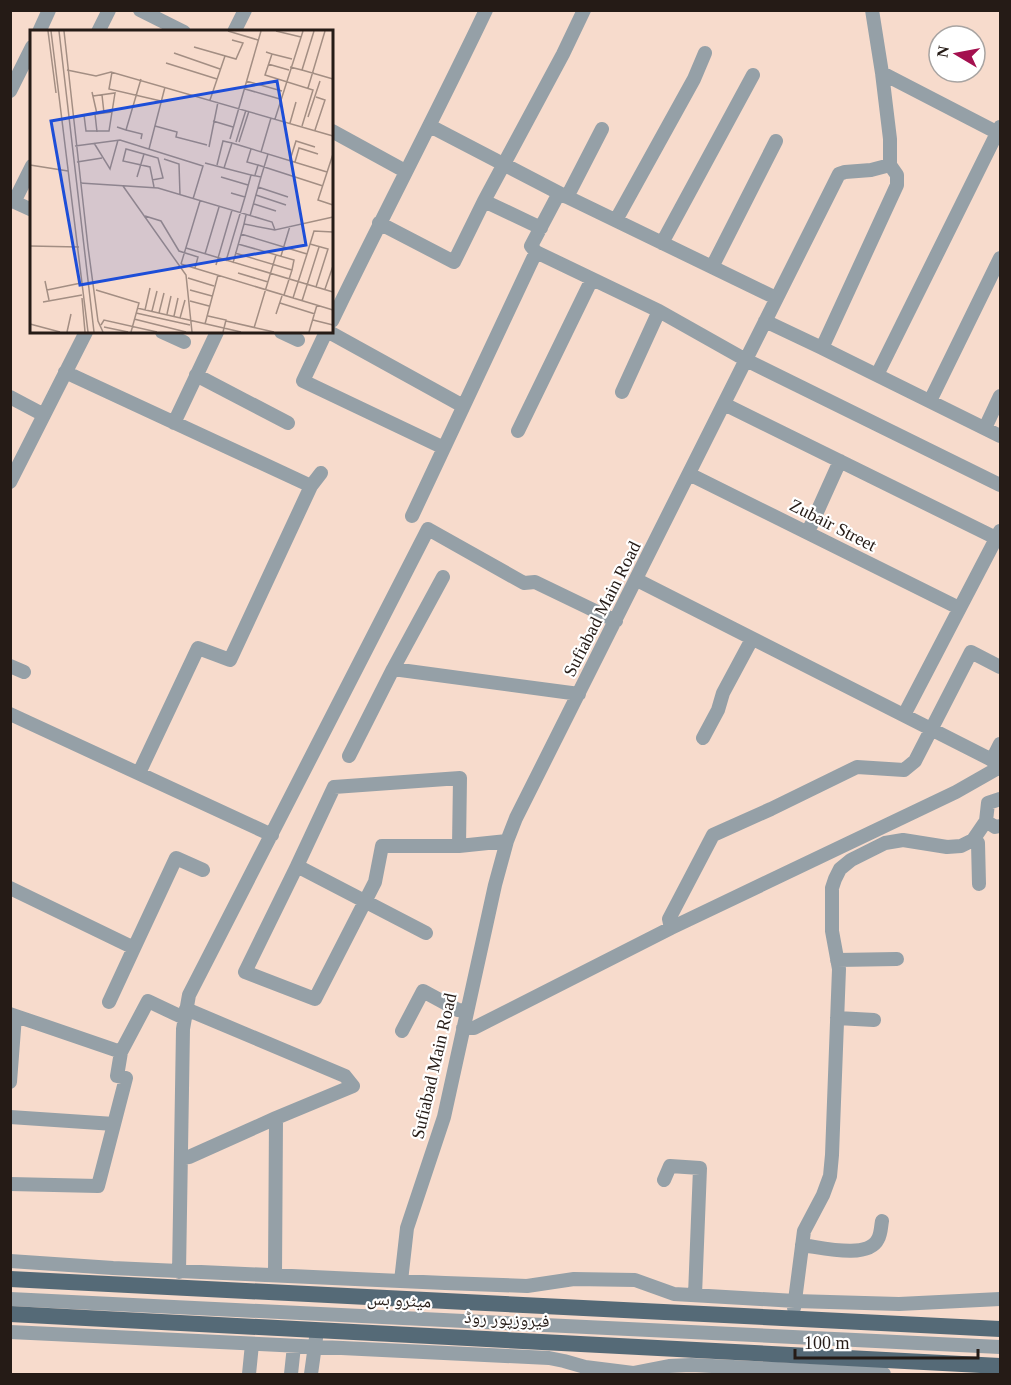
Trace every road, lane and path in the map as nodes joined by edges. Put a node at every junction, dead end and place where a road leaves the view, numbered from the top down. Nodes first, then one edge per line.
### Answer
1 (49, 10) edge
2 (109, 10) edge
3 (140, 10) edge
4 (244, 10) edge
5 (486, 10) edge
6 (584, 10) edge
7 (872, 10) edge
8 (40, 30) edge
9 (99, 30) edge
10 (180, 30) edge
11 (235, 30) edge
12 (30, 51) edge
13 (705, 53) dead end
14 (882, 73) junction
15 (753, 75) dead end
16 (10, 91) edge
17 (430, 126) junction
18 (602, 129) dead end
19 (1000, 131) edge
20 (333, 132) edge
21 (776, 141) dead end
22 (505, 165) junction
23 (890, 165) junction
24 (30, 170) edge
25 (405, 171) junction
26 (563, 195) junction
27 (12, 201) edge
28 (484, 201) junction
29 (30, 209) edge
30 (616, 220) junction
31 (379, 223) junction
32 (541, 228) junction
33 (662, 243) junction
34 (536, 252) junction
35 (1000, 258) edge
36 (712, 267) junction
37 (592, 279) junction
38 (776, 298) junction
39 (659, 311) junction
40 (333, 319) edge
41 (765, 321) junction
42 (85, 333) edge
43 (164, 333) edge
44 (217, 333) edge
45 (283, 333) edge
46 (327, 333) edge
47 (329, 333) edge
48 (298, 340) dead end
49 (184, 342) dead end
50 (822, 348) junction
51 (746, 360) junction
52 (65, 372) junction
53 (196, 375) junction
54 (877, 375) junction
55 (622, 392) dead end
56 (1000, 396) edge
57 (10, 397) edge
58 (930, 401) junction
59 (724, 404) junction
60 (464, 406) junction
61 (44, 415) junction
62 (174, 423) junction
63 (288, 423) dead end
64 (985, 428) junction
65 (518, 431) dead end
66 (1000, 436) edge
67 (444, 448) junction
68 (840, 461) junction
69 (321, 473) dead end
70 (689, 474) junction
71 (10, 482) edge
72 (1000, 485) edge
73 (311, 486) junction
74 (412, 516) dead end
75 (808, 532) junction
76 (999, 536) edge
77 (443, 577) dead end
78 (637, 580) junction
79 (959, 608) junction
80 (616, 621) junction
81 (752, 639) junction
82 (10, 666) edge
83 (1000, 667) edge
84 (393, 669) junction
85 (24, 672) dead end
86 (579, 694) junction
87 (10, 714) edge
88 (904, 716) junction
89 (931, 729) junction
90 (703, 738) dead end
91 (1000, 744) edge
92 (349, 756) dead end
93 (997, 765) edge
94 (139, 773) junction
95 (1000, 799) edge
96 (986, 821) junction
97 (1000, 826) edge
98 (272, 835) junction
99 (973, 840) junction
100 (507, 841) junction
101 (459, 846) junction
102 (297, 866) junction
103 (203, 870) dead end
104 (979, 884) dead end
105 (10, 888) edge
106 (366, 900) junction
107 (671, 928) junction
108 (426, 933) dead end
109 (134, 948) junction
110 (897, 959) dead end
111 (837, 960) junction
112 (109, 1002) dead end
113 (466, 1011) junction
114 (185, 1014) junction
115 (13, 1015) edge
116 (837, 1018) junction
117 (874, 1020) dead end
118 (463, 1028) junction
119 (402, 1031) dead end
120 (121, 1052) junction
121 (11, 1062) edge
122 (10, 1082) edge
123 (10, 1117) edge
124 (276, 1118) junction
125 (114, 1124) junction
126 (181, 1158) junction
127 (664, 1180) dead end
128 (10, 1184) edge
129 (882, 1221) dead end
130 (802, 1245) junction
131 (10, 1261) edge
132 (179, 1272) junction
133 (275, 1275) junction
134 (10, 1279) edge
135 (402, 1281) junction
136 (445, 1283) junction
137 (695, 1295) junction
138 (10, 1299) edge
139 (1000, 1299) edge
140 (795, 1301) junction
141 (443, 1302) junction
142 (10, 1314) edge
143 (793, 1319) junction
144 (1000, 1329) edge
145 (10, 1332) edge
146 (316, 1338) junction
147 (252, 1344) junction
148 (294, 1346) junction
149 (1000, 1347) edge
150 (779, 1366) edge
151 (1000, 1366) edge
152 (982, 1370) edge
153 (249, 1374) edge
154 (291, 1374) edge
155 (311, 1374) edge
156 (884, 1374) edge

1 - 8 street
2 - 9 street
3 - 10 street
4 - 11 street
5 - 17 street
6 - 22 street
7 - 14 street
12 - 16 street
13 - 30 street
14 - 19 street
14 - 23 street
15 - 33 street
17 - 22 street
17 - 25 street
18 - 26 street
19 - 54 street
20 - 25 street
21 - 36 street
22 - 26 street
22 - 28 street
23 - 38 street, Sufiabad Main Road
23 - 50 street
24 - 27 street
25 - 31 street
26 - 30 street
26 - 32 street
27 - 29 street
28 - 31 street
28 - 32 street
30 - 33 street
31 - 40 street
32 - 34 street
33 - 36 street
34 - 37 street
34 - 60 street
35 - 58 street
36 - 38 street
37 - 39 street
37 - 65 street
38 - 41 street, Sufiabad Main Road
39 - 51 street
39 - 55 street
41 - 50 street
41 - 51 street, Sufiabad Main Road
42 - 52 street
43 - 49 street
44 - 53 street
45 - 48 street
46 - 67 street
47 - 60 street
50 - 54 street
51 - 59 street, Sufiabad Main Road
51 - 72 street
52 - 61 street
52 - 62 street
53 - 62 street
53 - 63 street
54 - 58 street
56 - 64 street
57 - 61 street
58 - 64 street
59 - 68 street
59 - 70 street, Sufiabad Main Road
60 - 67 street
61 - 71 street
62 - 73 street
64 - 66 street
67 - 74 street
68 - 75 street
68 - 76 street
69 - 73 street
70 - 75 street, Zubair Street
70 - 78 street, Sufiabad Main Road
73 - 94 street
75 - 79 street, Zubair Street
76 - 79 street
77 - 84 street
78 - 80 street, Sufiabad Main Road
78 - 81 street
79 - 88 street
80 - 86 street, Sufiabad Main Road
80 - 98 street
81 - 88 street
81 - 90 street
82 - 85 street
83 - 89 street
84 - 86 street
84 - 92 street
86 - 100 street, Sufiabad Main Road
87 - 94 street
88 - 89 street
89 - 93 street
89 - 107 street
91 - 93 street
93 - 107 street
94 - 98 street
95 - 96 street
96 - 97 street
96 - 99 street
98 - 114 street
99 - 104 street
99 - 111 street
100 - 101 street
100 - 113 street, Sufiabad Main Road
101 - 102 street
101 - 106 street
102 - 106 street
102 - 106 street
103 - 109 street
105 - 109 street
106 - 108 street
107 - 118 street
109 - 112 street
110 - 111 street
111 - 116 street
113 - 118 street, Sufiabad Main Road
113 - 119 street
114 - 120 street
114 - 124 street
114 - 126 street
115 - 120 street
115 - 121 street
116 - 117 street
116 - 130 street
118 - 135 street, Sufiabad Main Road
120 - 125 street
121 - 122 street
123 - 125 street
124 - 126 street
124 - 133 street
125 - 128 street
126 - 132 street
127 - 137 street
129 - 130 street
130 - 140 street
131 - 132 street
132 - 133 street
133 - 135 street
134 - 141 main road, فیروزپور روڈ
135 - 136 street
136 - 137 street
136 - 141 street
137 - 140 street
138 - 149 street, میٹرو بس
139 - 140 street
140 - 143 street
141 - 143 main road, فیروزپور روڈ
142 - 146 main road, فیروزپور روڈ
143 - 144 main road, فیروزپور روڈ
145 - 147 street
146 - 148 street
146 - 150 main road, فیروزپور روڈ
146 - 150 street
146 - 155 street
147 - 148 street
147 - 153 street
148 - 154 street
150 - 152 main road, فیروزپور روڈ
150 - 156 street
151 - 152 main road, فیروزپور روڈ

